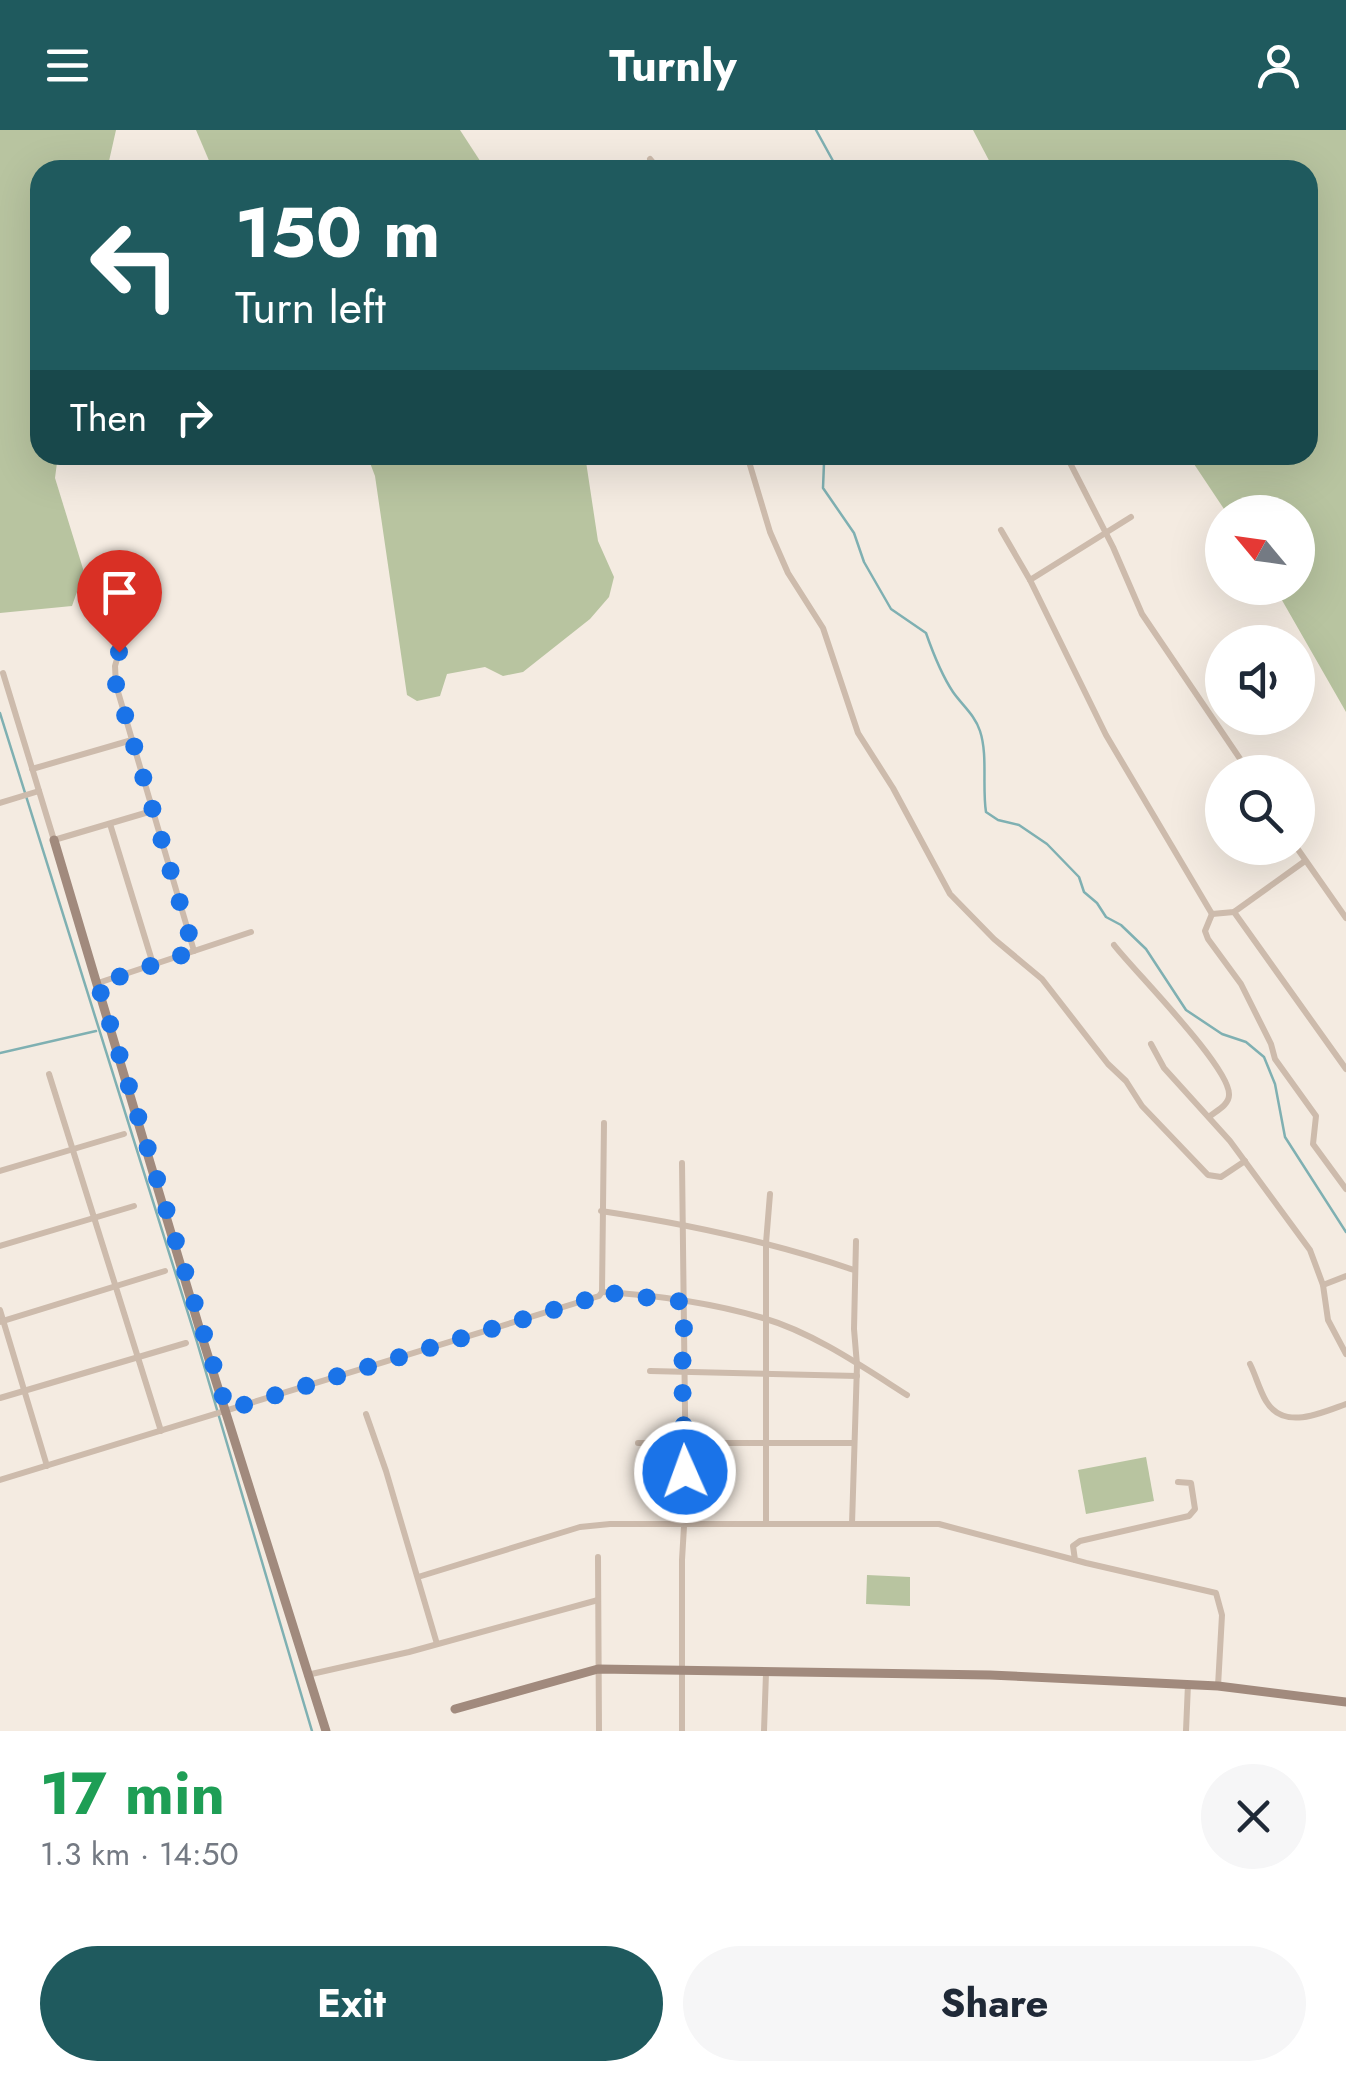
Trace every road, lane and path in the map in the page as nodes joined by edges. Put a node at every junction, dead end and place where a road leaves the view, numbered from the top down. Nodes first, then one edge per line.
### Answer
1 (750, 465) edge
2 (1071, 465) edge
3 (1131, 517) dead end
4 (1001, 530) dead end
5 (1105, 532) junction
6 (1030, 580) junction
7 (119, 652) dead end
8 (2, 673) dead end
9 (132, 740) junction
10 (1237, 755) edge
11 (32, 769) junction
12 (39, 791) junction
13 (0, 803) edge
14 (152, 811) junction
15 (110, 824) junction
16 (54, 840) junction
17 (1298, 865) edge
18 (1309, 865) edge
19 (1234, 912) junction
20 (1212, 914) junction
21 (1346, 918) edge
22 (251, 932) dead end
23 (1114, 945) dead end
24 (194, 951) junction
25 (153, 964) junction
26 (98, 984) junction
27 (1150, 1044) dead end
28 (1346, 1069) edge
29 (49, 1074) dead end
30 (1209, 1117) junction
31 (604, 1123) dead end
32 (124, 1134) dead end
33 (73, 1149) junction
34 (1245, 1161) junction
35 (682, 1162) dead end
36 (0, 1172) edge
37 (1346, 1190) edge
38 (770, 1194) dead end
39 (134, 1206) dead end
40 (601, 1212) junction
41 (94, 1218) junction
42 (684, 1225) junction
43 (856, 1241) dead end
44 (766, 1244) junction
45 (0, 1246) edge
46 (854, 1270) junction
47 (165, 1272) dead end
48 (1346, 1276) edge
49 (1323, 1285) junction
50 (114, 1287) junction
51 (602, 1292) junction
52 (685, 1302) junction
53 (0, 1310) edge
54 (768, 1320) junction
55 (2, 1322) edge
56 (186, 1343) dead end
57 (1346, 1354) edge
58 (137, 1358) junction
59 (1250, 1364) dead end
60 (858, 1365) junction
61 (650, 1372) dead end
62 (682, 1373) junction
63 (766, 1375) junction
64 (857, 1376) junction
65 (24, 1391) junction
66 (907, 1396) dead end
67 (0, 1398) edge
68 (1346, 1404) edge
69 (220, 1412) junction
70 (366, 1414) dead end
71 (161, 1431) junction
72 (854, 1443) junction
73 (638, 1444) dead end
74 (684, 1444) junction
75 (766, 1444) junction
76 (47, 1466) junction
77 (0, 1480) edge
78 (1178, 1482) dead end
79 (684, 1522) junction
80 (766, 1523) junction
81 (852, 1524) junction
82 (598, 1557) dead end
83 (1075, 1560) junction
84 (418, 1577) junction
85 (598, 1600) junction
86 (437, 1644) junction
87 (598, 1670) junction
88 (682, 1670) junction
89 (766, 1673) junction
90 (307, 1675) junction
91 (1188, 1684) junction
92 (1218, 1686) junction
93 (1346, 1702) edge
94 (456, 1710) dead end
95 (326, 1731) edge
96 (598, 1731) edge
97 (682, 1731) edge
98 (764, 1731) edge
99 (1186, 1731) edge

1 - 34 street
2 - 5 street
3 - 5 street
4 - 6 street
5 - 6 street
5 - 10 street
6 - 20 street
7 - 9 street
8 - 11 street
9 - 11 street
9 - 14 street
11 - 12 street
12 - 13 street
12 - 16 street
14 - 15 street
14 - 24 street
15 - 16 street
15 - 25 street
16 - 26 street
17 - 19 street
18 - 21 street
19 - 20 street
19 - 28 street
20 - 37 street
22 - 24 street
23 - 30 street
24 - 25 street
25 - 26 street
26 - 69 street
27 - 30 street
29 - 33 street
30 - 34 street
31 - 40 street
32 - 33 street
33 - 36 street
33 - 41 street
34 - 49 street
35 - 42 street
38 - 44 street
39 - 41 street
40 - 42 street
40 - 51 street
41 - 45 street
41 - 50 street
42 - 44 street
42 - 52 street
43 - 46 street
44 - 46 street
44 - 54 street
46 - 60 street
47 - 50 street
48 - 49 street
49 - 57 street
50 - 55 street
50 - 58 street
51 - 52 street
51 - 69 street
52 - 54 street
52 - 62 street
53 - 55 street
54 - 60 street
54 - 63 street
55 - 65 street
56 - 58 street
58 - 65 street
58 - 71 street
59 - 68 street
60 - 64 street
60 - 66 street
61 - 62 street
62 - 63 street
62 - 74 street
63 - 64 street
63 - 75 street
64 - 72 street
65 - 67 street
65 - 76 street
69 - 71 street
69 - 90 street
70 - 84 street
71 - 76 street
72 - 75 street
72 - 81 street
73 - 74 street
74 - 75 street
74 - 79 street
75 - 80 street
76 - 77 street
78 - 83 street
79 - 80 street
79 - 84 street
79 - 88 street
80 - 81 street
81 - 83 street
82 - 85 street
83 - 92 street
84 - 86 street
85 - 86 street
85 - 87 street
86 - 90 street
87 - 88 street
87 - 94 street
87 - 96 street
88 - 89 street
88 - 97 street
89 - 91 street
89 - 98 street
90 - 95 street
91 - 92 street
91 - 99 street
92 - 93 street

